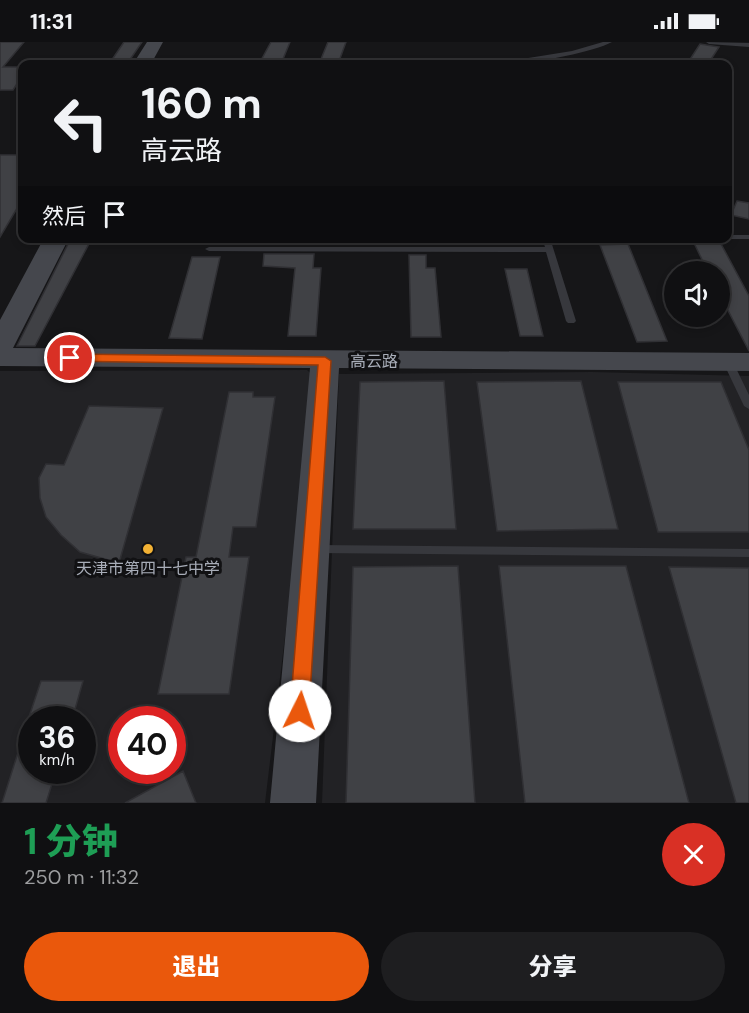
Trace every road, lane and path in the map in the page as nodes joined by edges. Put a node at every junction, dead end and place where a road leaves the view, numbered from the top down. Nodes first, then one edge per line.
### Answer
1 (155, 42) edge
2 (162, 42) edge
3 (609, 42) edge
4 (709, 42) edge
5 (749, 45) edge
6 (144, 60) edge
7 (152, 60) edge
8 (522, 60) edge
9 (732, 237) edge
10 (749, 237) edge
11 (41, 243) edge
12 (54, 243) edge
13 (548, 243) edge
14 (209, 249) dead end
15 (550, 250) junction
16 (0, 315) edge
17 (571, 321) dead end
18 (0, 346) edge
19 (0, 357) edge
20 (325, 361) junction
21 (739, 362) edge
22 (749, 406) edge
23 (311, 549) junction
24 (749, 553) edge
25 (293, 803) edge

1 - 6 street
2 - 7 street
3 - 8 lane
4 - 5 lane
9 - 10 lane
11 - 16 street
12 - 18 street
13 - 15 lane
14 - 15 lane
15 - 17 lane
19 - 20 street, 高云路
20 - 21 street, 高云路
20 - 23 street
21 - 22 lane
23 - 24 lane
23 - 25 street

